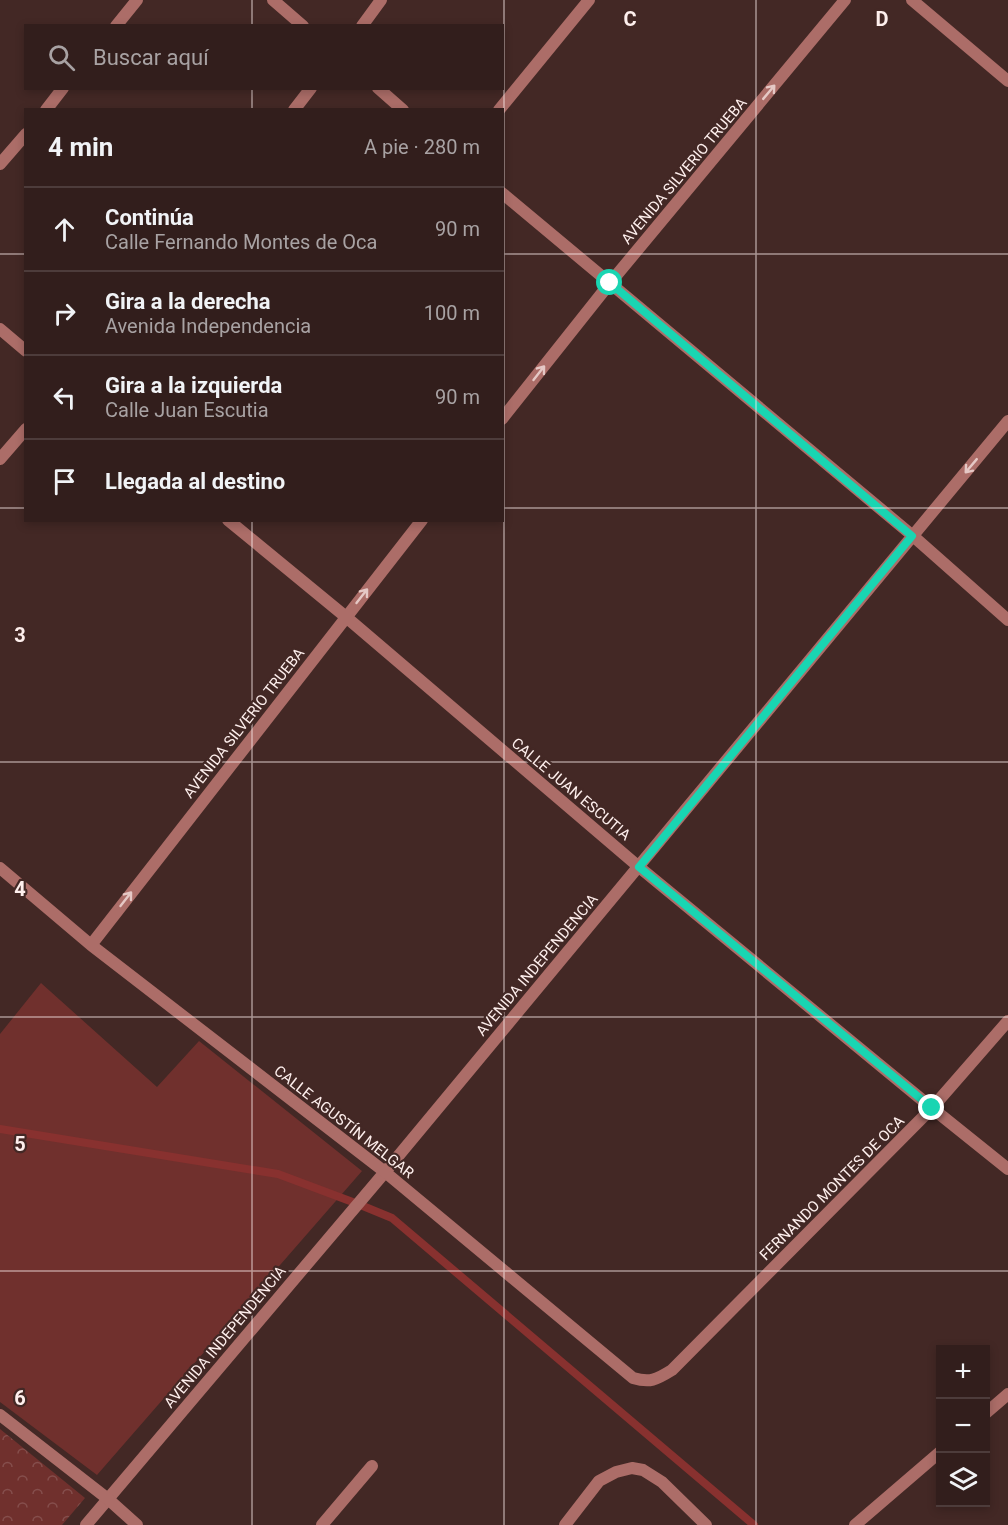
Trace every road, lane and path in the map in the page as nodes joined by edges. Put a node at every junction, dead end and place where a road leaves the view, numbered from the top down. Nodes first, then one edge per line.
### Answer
1 (137, 0) edge
2 (273, 0) edge
3 (381, 0) edge
4 (589, 0) edge
5 (845, 0) edge
6 (912, 0) edge
7 (118, 24) edge
8 (301, 24) edge
9 (363, 24) edge
10 (1008, 81) edge
11 (61, 90) edge
12 (309, 90) edge
13 (380, 90) edge
14 (48, 108) edge
15 (296, 108) edge
16 (401, 108) edge
17 (501, 108) edge
18 (24, 136) edge
19 (0, 164) edge
20 (504, 195) edge
21 (610, 283) junction
22 (0, 329) edge
23 (24, 349) edge
24 (504, 416) edge
25 (1008, 421) edge
26 (24, 431) edge
27 (0, 459) edge
28 (230, 522) edge
29 (420, 522) edge
30 (912, 536) junction
31 (346, 617) junction
32 (1008, 620) edge
33 (639, 867) junction
34 (0, 868) edge
35 (91, 945) junction
36 (1008, 1021) edge
37 (932, 1108) junction
38 (1008, 1169) edge
39 (385, 1172) junction
40 (672, 1370) joint
41 (1008, 1394) edge
42 (990, 1410) edge
43 (0, 1415) edge
44 (939, 1453) edge
45 (372, 1466) dead end
46 (108, 1500) junction
47 (86, 1525) edge
48 (137, 1525) edge
49 (322, 1525) edge
50 (565, 1525) edge
51 (706, 1525) edge
52 (855, 1525) edge

1 - 7 street
2 - 8 street
3 - 9 street
4 - 17 street
21 -> 5 street, AVENIDA SILVERIO TRUEBA
6 - 10 street
11 - 14 street
12 - 15 street
13 - 16 street
18 - 19 street
20 - 21 street
24 -> 21 street, AVENIDA SILVERIO TRUEBA
21 - 30 street
22 - 23 street
25 -> 30 street, AVENIDA INDEPENDENCIA
26 - 27 street
28 - 31 street, CALLE JUAN ESCUTIA
31 -> 29 street, AVENIDA SILVERIO TRUEBA
30 - 32 street
30 - 33 street, AVENIDA INDEPENDENCIA
31 - 33 street, CALLE JUAN ESCUTIA
35 -> 31 street, AVENIDA SILVERIO TRUEBA
33 - 37 street, CALLE JUAN ESCUTIA
33 - 39 street, AVENIDA INDEPENDENCIA
34 - 35 street, CALLE AGUSTÍN MELGAR
35 - 39 street, CALLE AGUSTÍN MELGAR
36 - 37 street, FERNANDO MONTES DE OCA
37 - 38 street, CALLE JUAN ESCUTIA
37 - 40 street, FERNANDO MONTES DE OCA
39 - 40 street, CALLE AGUSTÍN MELGAR
39 - 46 street, AVENIDA INDEPENDENCIA
41 - 42 street
43 - 46 street
44 - 52 street
45 - 49 street
46 - 47 street, AVENIDA INDEPENDENCIA
46 - 48 street
50 - 51 street

